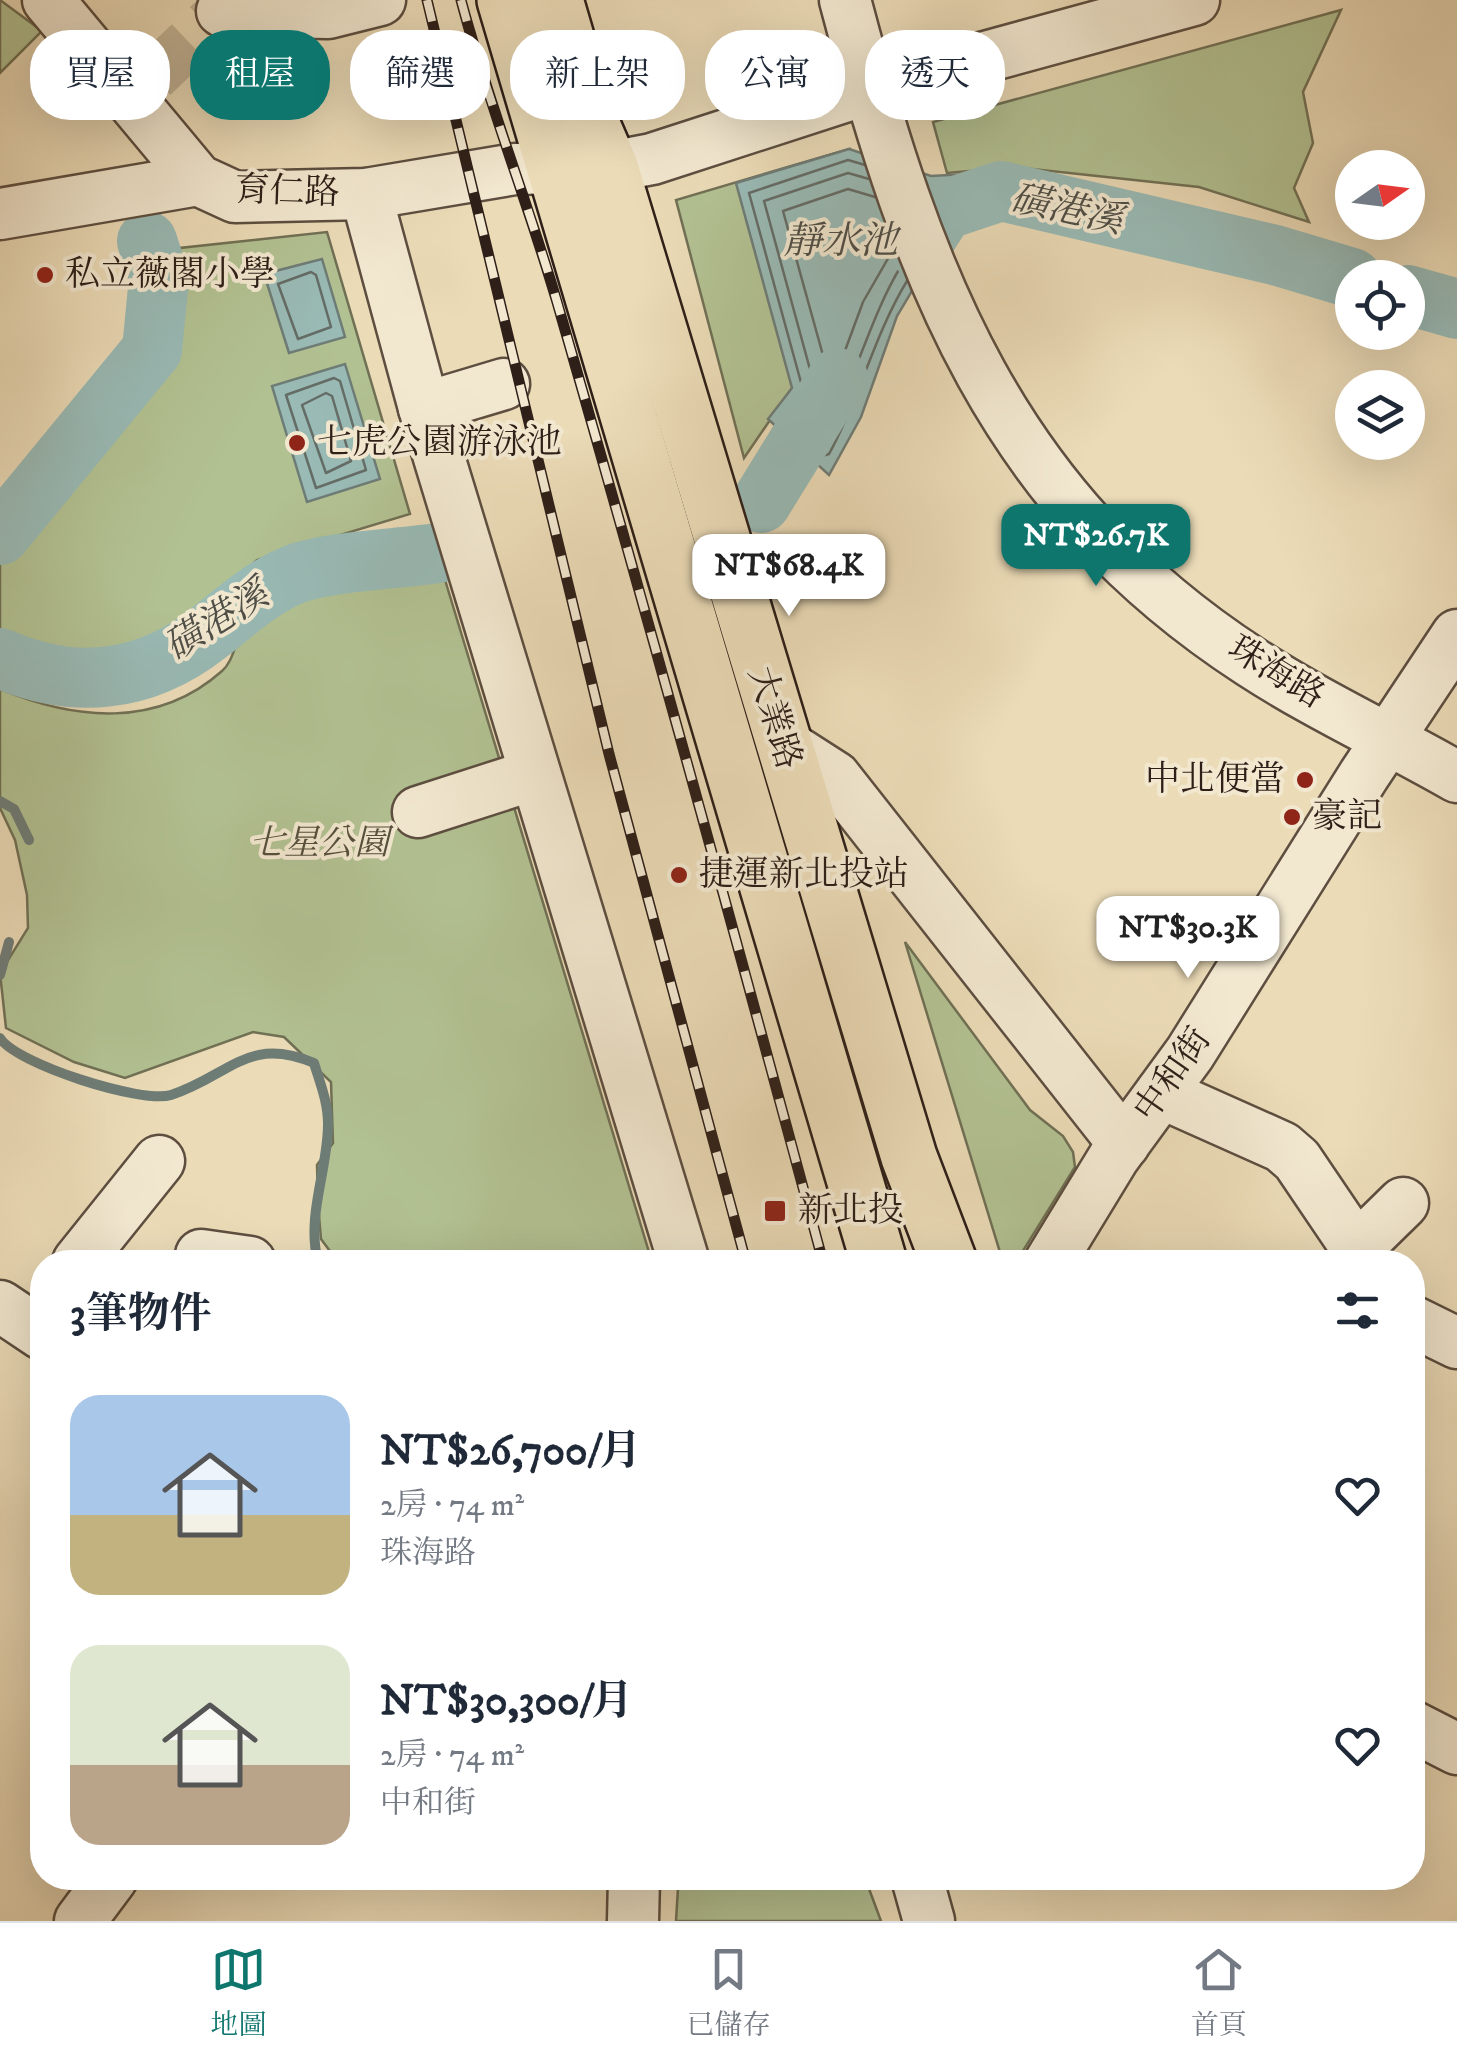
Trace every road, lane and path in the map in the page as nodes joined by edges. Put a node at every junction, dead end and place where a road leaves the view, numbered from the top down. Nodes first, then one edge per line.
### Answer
1 (48, 0) edge
2 (380, 0) edge
3 (506, 0) edge
4 (554, 0) edge
5 (845, 0) edge
6 (1194, 0) edge
7 (326, 6) edge
8 (222, 11) tunnel mouth
9 (1105, 11) edge
10 (1005, 44) edge
11 (865, 77) edge
12 (865, 90) edge
13 (877, 120) edge
14 (610, 166) junction
15 (554, 168) junction
16 (198, 180) junction
17 (366, 194) junction
18 (0, 214) edge
19 (504, 384) dead end
20 (424, 408) junction
21 (1457, 635) edge
22 (1388, 738) junction
23 (782, 744) junction
24 (533, 775) junction
25 (1457, 778) edge
26 (418, 812) dead end
27 (1161, 1093) junction
28 (1124, 1144) junction
29 (159, 1161) dead end
30 (1403, 1203) dead end
31 (88, 1250) edge
32 (680, 1250) edge
33 (875, 1250) edge
34 (944, 1250) edge
35 (1058, 1250) edge
36 (1358, 1250) edge
37 (1367, 1250) edge
38 (1425, 1328) edge
39 (1457, 1344) edge
40 (1425, 1733) edge
41 (1457, 1749) edge
42 (103, 1890) edge
43 (634, 1890) edge
44 (920, 1890) edge
45 (80, 1921) edge
46 (633, 1921) edge
47 (929, 1921) edge

1 - 16 street, 育仁路
2 - 7 street
3 - 15 main road, 大業路
4 - 14 main road, 大業路
5 - 11 street
6 - 9 street, 育仁路
7 - 8 street
9 - 10 street, 育仁路
12 - 14 street, 育仁路
13 - 22 street, 珠海路
14 - 15 street, 育仁路
14 - 23 main road, 大業路
15 - 17 street, 育仁路
15 - 33 main road, 大業路
16 - 17 street, 育仁路
16 - 18 street
17 - 20 street
19 - 20 street
20 - 24 street
21 - 22 street, 中和街
22 - 25 street, 珠海路
22 - 27 street, 中和街
23 - 28 street
23 - 34 main road, 大業路
24 - 26 street
24 - 32 street
27 - 28 street, 中和街
27 - 36 street
28 - 35 street, 中和街
29 - 31 street
30 - 37 street
38 - 39 street
40 - 41 street
42 - 45 street
43 - 46 street
44 - 47 street

